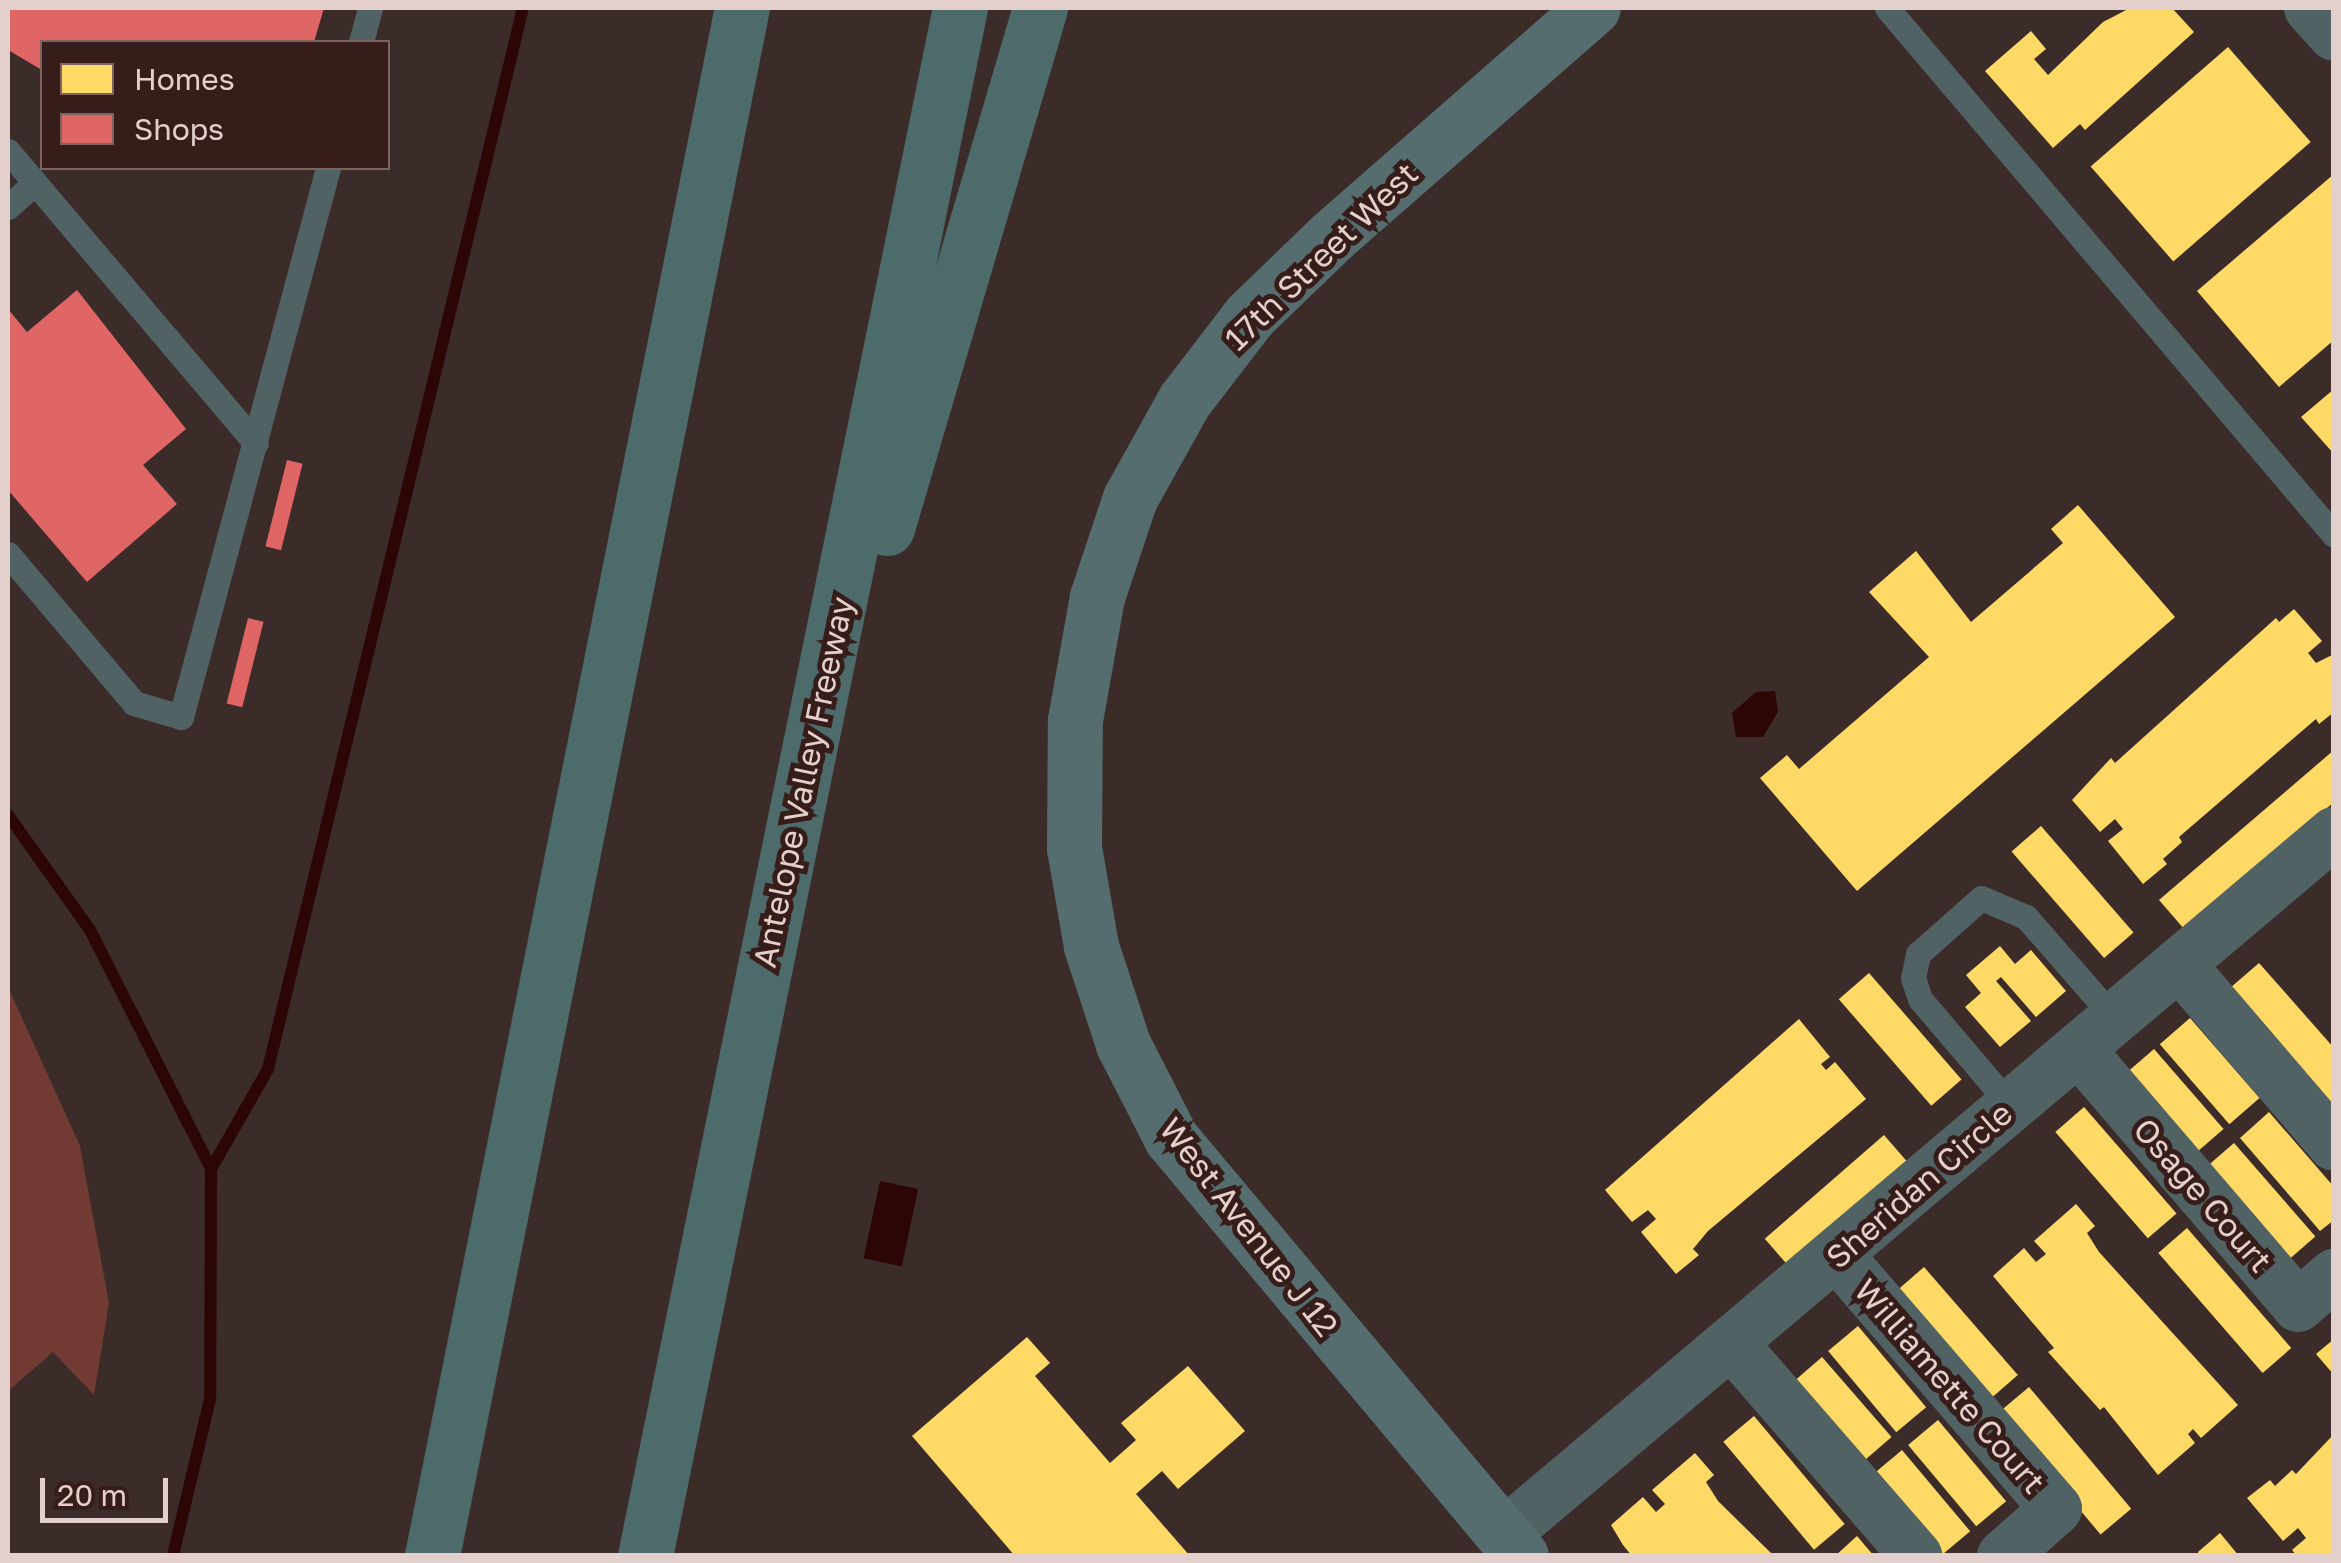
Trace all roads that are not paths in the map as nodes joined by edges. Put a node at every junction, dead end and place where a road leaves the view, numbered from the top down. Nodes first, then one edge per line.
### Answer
1 (370, 8) edge
2 (742, 8) edge
3 (960, 8) edge
4 (1040, 8) edge
5 (1593, 8) edge
6 (1887, 8) edge
7 (2310, 8) edge
8 (2334, 35) edge
9 (362, 40) edge
10 (8, 151) edge
11 (327, 170) edge
12 (35, 183) junction
13 (8, 206) edge
14 (256, 443) junction
15 (2334, 535) edge
16 (8, 554) edge
17 (802, 796) junction
18 (2334, 833) edge
19 (1074, 848) joint
20 (2179, 964) junction
21 (2096, 1034) junction
22 (2011, 1106) junction
23 (2334, 1144) edge
24 (1837, 1256) junction
25 (2334, 1275) edge
26 (1732, 1344) junction
27 (1500, 1549) edge
28 (432, 1556) edge
29 (645, 1556) edge
30 (1916, 1556) edge
31 (2003, 1556) edge

1 - 9 lane
2 - 28 highway
3 - 17 highway, Antelope Valley Freeway
4 - 17 highway
5 - 19 street, 17th Street West
6 - 15 lane
7 - 8 street
10 - 12 lane
11 - 14 lane
12 - 13 lane
12 - 14 lane
14 - 16 lane
17 - 29 highway, Antelope Valley Freeway
18 - 20 street, Sheridan Circle
19 - 27 street, West Avenue J 12
20 - 21 street, Sheridan Circle
20 - 23 street
21 - 22 street, Sheridan Circle
21 - 22 lane
21 - 25 street, Osage Court
22 - 24 street, Sheridan Circle
24 - 26 street, Sheridan Circle
24 - 31 street, Williamette Court
26 - 27 street, Sheridan Circle
26 - 30 street

